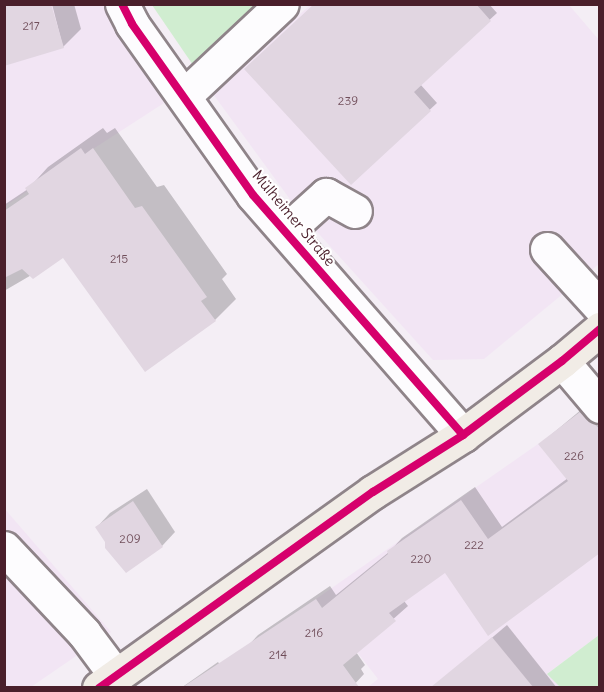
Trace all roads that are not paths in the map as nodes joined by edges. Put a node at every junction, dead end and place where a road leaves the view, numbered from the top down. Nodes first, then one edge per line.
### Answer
1 (122, 4) edge
2 (282, 4) edge
3 (184, 96) junction
4 (355, 211) dead end
5 (286, 231) junction
6 (547, 249) dead end
7 (600, 307) edge
8 (600, 329) edge
9 (562, 361) junction
10 (600, 406) edge
11 (463, 435) junction
12 (4, 548) edge
13 (108, 682) edge

1 - 3 street, Mülheimer Straße
2 - 3 street
3 - 5 street, Mülheimer Straße
4 - 5 street
5 - 11 street, Mülheimer Straße
6 - 7 street
8 - 9 main road
9 - 10 street
9 - 11 main road
11 - 13 main road
12 - 13 street

